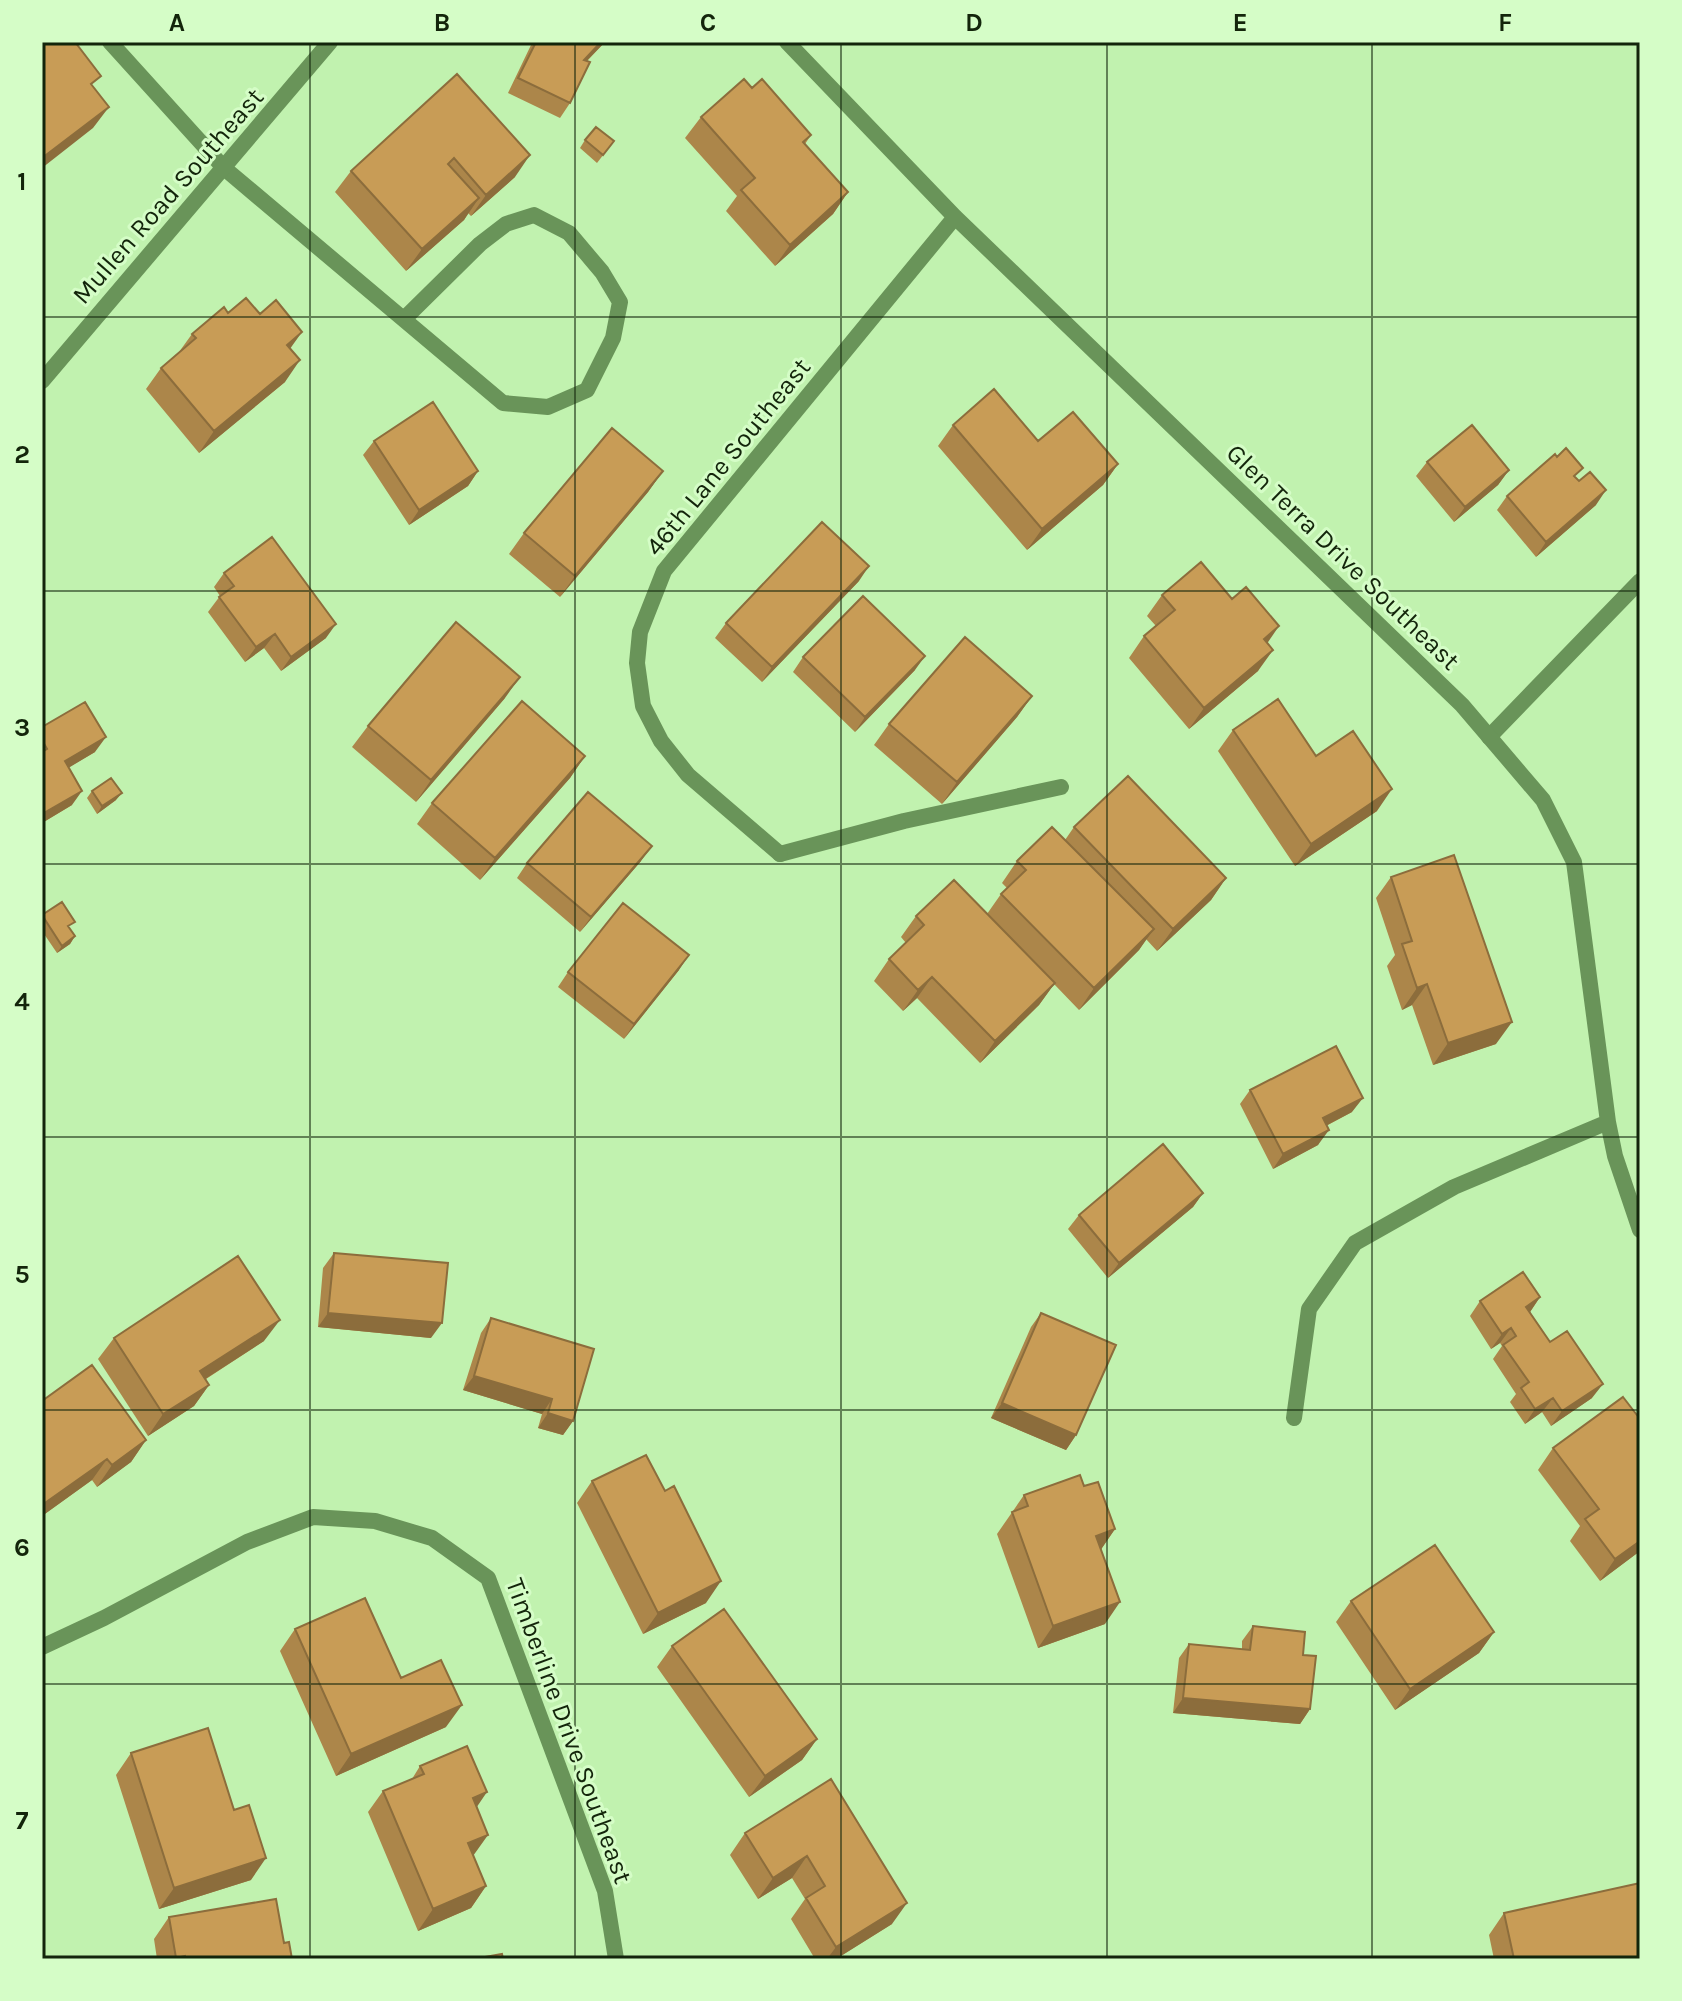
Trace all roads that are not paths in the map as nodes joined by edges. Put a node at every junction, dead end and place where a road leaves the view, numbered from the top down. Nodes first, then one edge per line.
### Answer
1 (110, 42) edge
2 (330, 42) edge
3 (787, 42) edge
4 (224, 168) junction
5 (955, 217) junction
6 (404, 319) junction
7 (42, 381) edge
8 (1640, 581) edge
9 (1489, 737) junction
10 (1061, 787) dead end
11 (1608, 1122) junction
12 (1640, 1230) edge
13 (1294, 1418) dead end
14 (42, 1647) edge
15 (616, 1959) edge

1 - 4 street
2 - 4 street, Mullen Road Southeast
3 - 5 street, Glen Terra Drive Southeast
4 - 6 street
4 - 7 street, Mullen Road Southeast
5 - 9 street, Glen Terra Drive Southeast
5 - 10 street, 46th Lane Southeast
6 - 6 street
8 - 9 street
9 - 11 street, Glen Terra Drive Southeast
11 - 12 street, Glen Terra Drive Southeast
11 - 13 street
14 - 15 street, Timberline Drive Southeast

